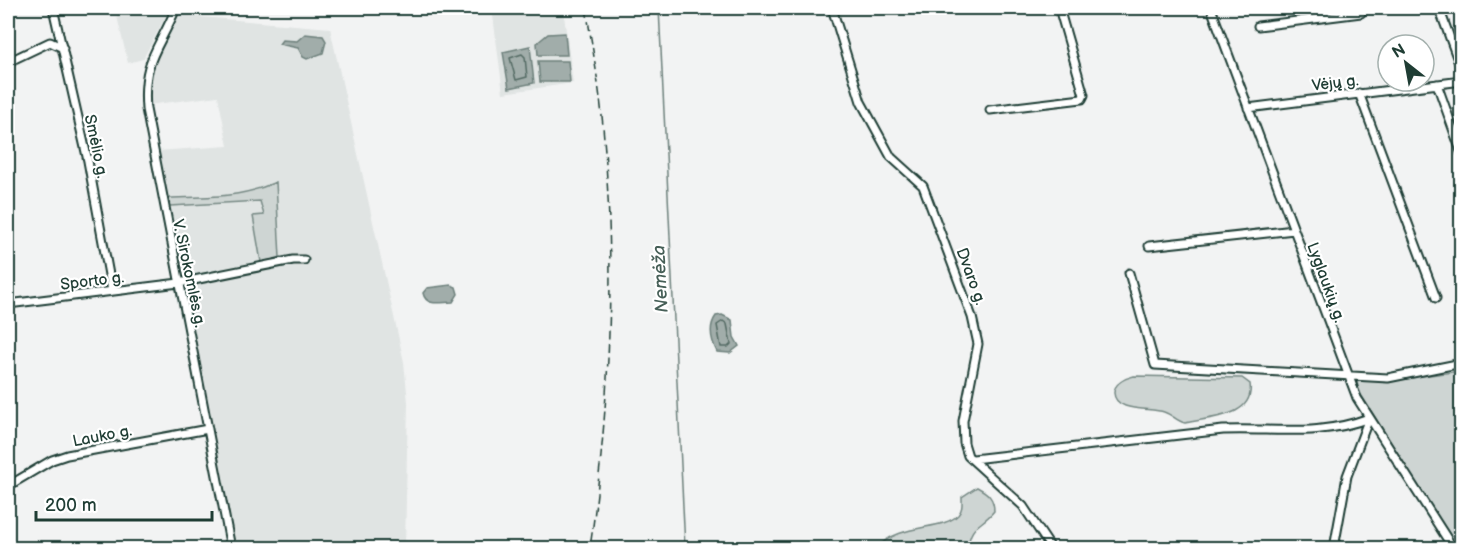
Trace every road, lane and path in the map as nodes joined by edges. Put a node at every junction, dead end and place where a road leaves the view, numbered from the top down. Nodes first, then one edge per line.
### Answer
1 (53, 8) edge
2 (176, 8) edge
3 (832, 8) edge
4 (1059, 8) edge
5 (1210, 8) edge
6 (1359, 8) edge
7 (1439, 8) edge
8 (1258, 26) dead end
9 (59, 34) junction
10 (50, 42) junction
11 (63, 48) junction
12 (8, 62) edge
13 (1461, 71) edge
14 (1461, 81) edge
15 (1437, 84) junction
16 (1359, 93) junction
17 (1248, 108) junction
18 (990, 110) dead end
19 (1461, 154) edge
20 (1294, 230) junction
21 (1149, 246) dead end
22 (304, 260) dead end
23 (1129, 273) dead end
24 (179, 284) junction
25 (112, 291) junction
26 (1436, 298) dead end
27 (8, 303) edge
28 (1461, 363) edge
29 (1347, 375) junction
30 (1369, 418) junction
31 (208, 429) junction
32 (973, 459) junction
33 (8, 486) edge
34 (231, 549) edge
35 (1051, 549) edge
36 (1334, 549) edge
37 (1453, 549) edge

1 - 9 street, Smėlio g.
2 - 24 street, V. Sirokomlės g.
3 - 32 street, Dvaro g.
4 - 18 street
5 - 17 street, Lyglaukių g.
6 - 8 street
7 - 13 street
9 - 10 street
9 - 11 street, Smėlio g.
10 - 11 street
10 - 12 street
11 - 25 street, Smėlio g.
14 - 15 street, Vėjų g.
15 - 16 street, Vėjų g.
15 - 19 street
16 - 17 street, Vėjų g.
16 - 26 street
17 - 20 street, Lyglaukių g.
20 - 21 street
20 - 29 street, Lyglaukių g.
22 - 24 street, Sporto g.
23 - 29 street
24 - 25 street, Sporto g.
24 - 31 street, V. Sirokomlės g.
25 - 27 street, Sporto g.
28 - 29 street
29 - 30 street, Lyglaukių g.
30 - 32 street
30 - 36 street
30 - 37 street, Lyglaukių g.
31 - 33 street, Lauko g.
31 - 34 street, V. Sirokomlės g.
32 - 35 street, Dvaro g.

